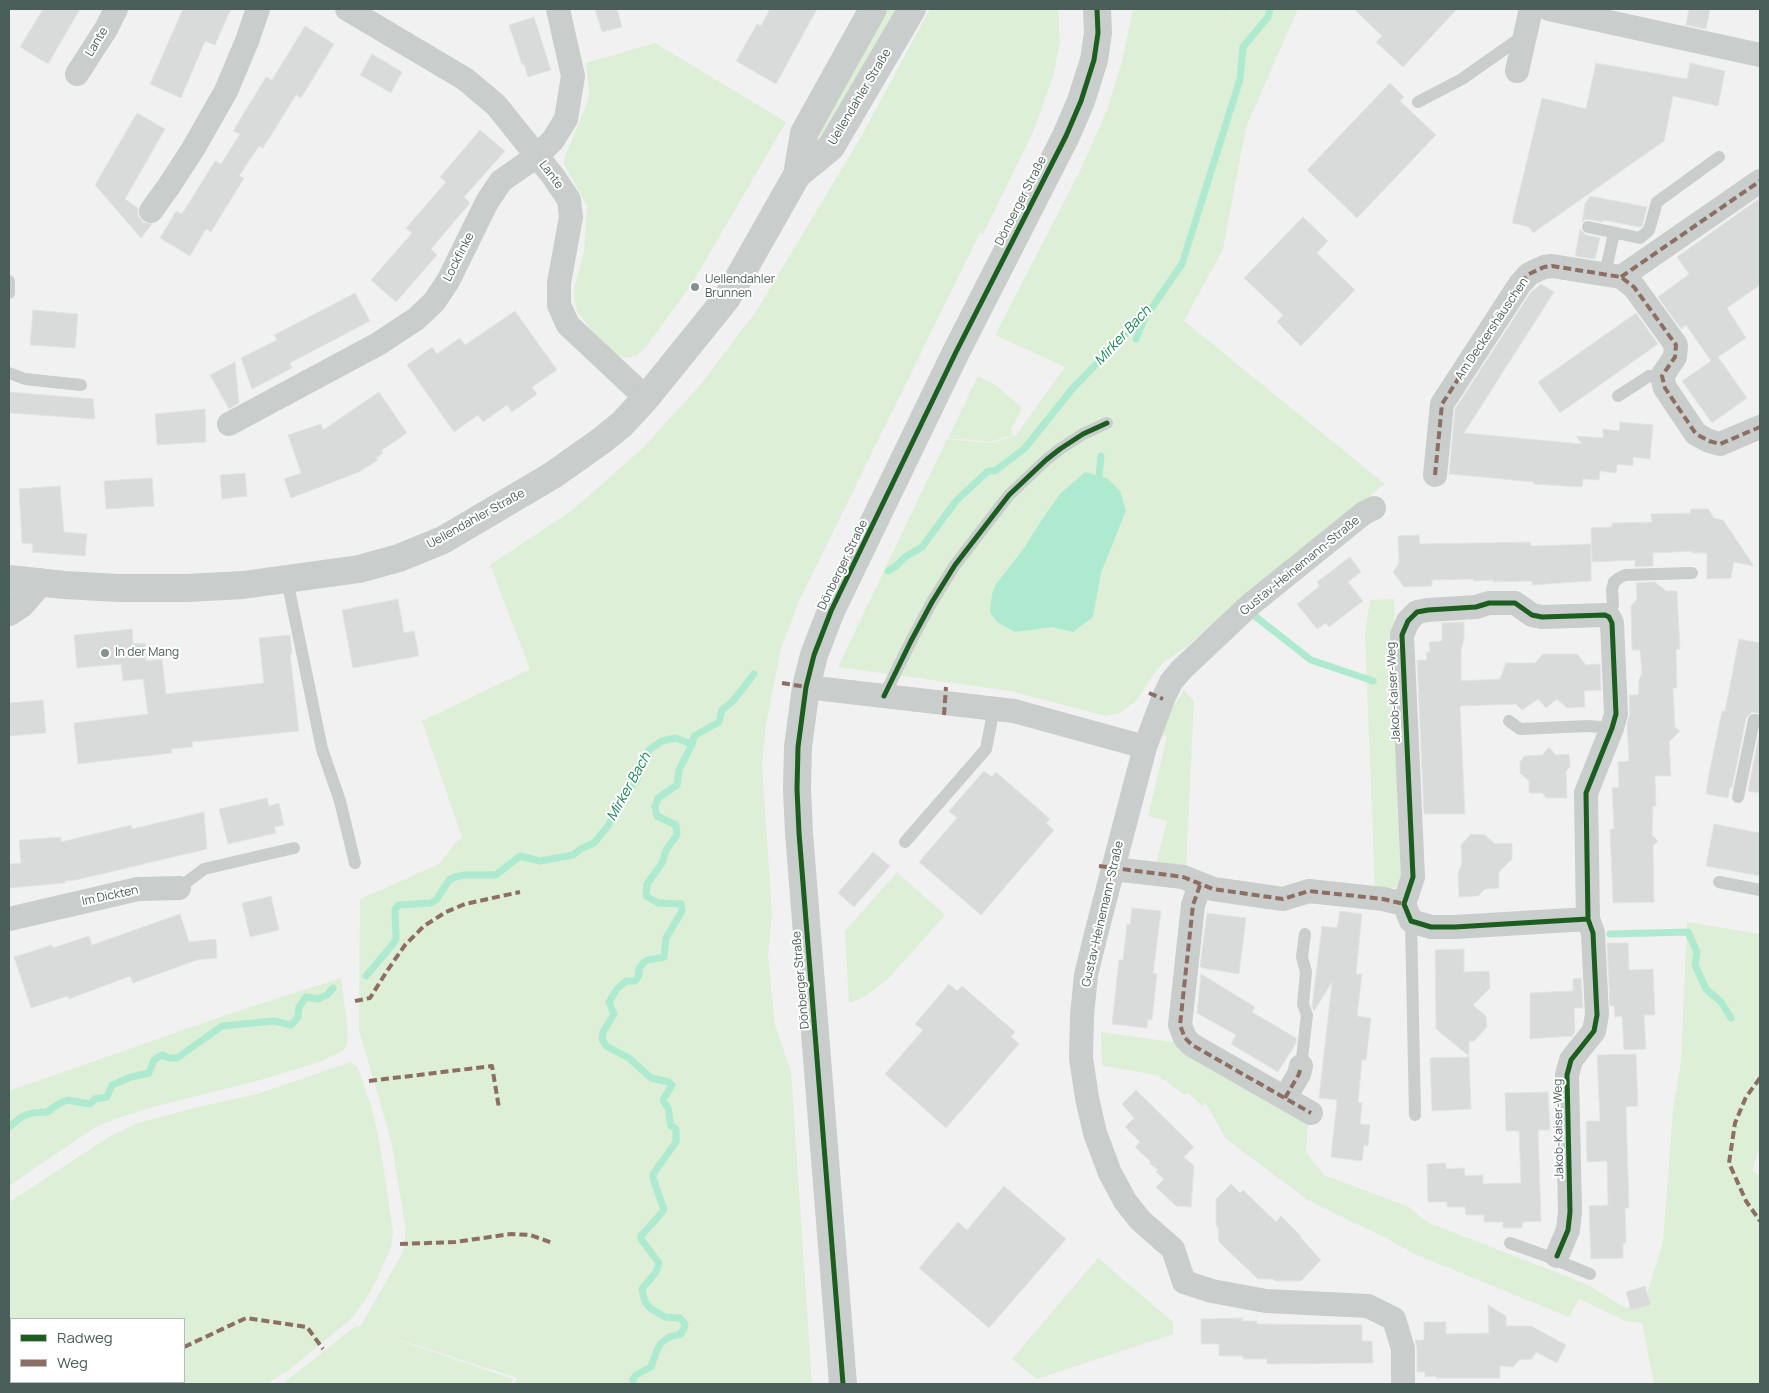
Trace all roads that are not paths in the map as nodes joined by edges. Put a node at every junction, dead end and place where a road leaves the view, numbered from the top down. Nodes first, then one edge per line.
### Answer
1 (116, 9) edge
2 (258, 9) edge
3 (347, 9) edge
4 (558, 9) edge
5 (873, 9) edge
6 (912, 9) edge
7 (1098, 9) edge
8 (1531, 9) edge
9 (1549, 9) edge
10 (1525, 35) junction
11 (1760, 55) edge
12 (1517, 72) dead end
13 (78, 74) dead end
14 (1418, 102) dead end
15 (537, 156) junction
16 (1719, 157) dead end
17 (796, 175) junction
18 (1760, 181) edge
19 (151, 211) dead end
20 (1588, 227) dead end
21 (1614, 233) junction
22 (1613, 276) junction
23 (9, 281) edge
24 (9, 293) edge
25 (9, 373) edge
26 (1662, 376) junction
27 (81, 385) dead end
28 (1618, 396) dead end
29 (646, 398) junction
30 (1106, 423) dead end
31 (229, 424) dead end
32 (1760, 427) edge
33 (1436, 475) dead end
34 (1374, 508) dead end
35 (1692, 573) dead end
36 (9, 579) edge
37 (287, 580) junction
38 (40, 582) junction
39 (9, 612) edge
40 (1609, 617) junction
41 (806, 687) junction
42 (884, 696) junction
43 (994, 708) junction
44 (1509, 721) dead end
45 (1760, 721) edge
46 (1612, 728) junction
47 (1145, 748) junction
48 (1738, 797) dead end
49 (905, 842) dead end
50 (294, 848) dead end
51 (355, 863) dead end
52 (1113, 869) junction
53 (1719, 882) dead end
54 (1200, 885) junction
55 (179, 888) joint
56 (1760, 890) edge
57 (1408, 912) junction
58 (9, 919) edge
59 (1588, 919) junction
60 (1304, 934) dead end
61 (1301, 1066) joint
62 (1285, 1098) junction
63 (1311, 1113) dead end
64 (1415, 1115) dead end
65 (1510, 1243) dead end
66 (1556, 1256) junction
67 (1590, 1274) dead end
68 (843, 1384) edge
69 (1404, 1384) edge

1 - 13 street, Lante
2 - 19 street
3 - 15 street, Lante
4 - 15 street, Lockfinke
5 - 17 street, Uellendahler Straße
6 - 17 street, Uellendahler Straße
7 - 41 street, Dönberger Straße
8 - 10 street
9 - 11 street
10 - 12 street
10 - 14 lane
15 - 29 street, Lante
15 - 31 street, Lockfinke
16 - 21 lane
17 - 29 street, Uellendahler Straße
18 - 22 street
20 - 21 lane
21 - 22 lane
22 - 26 street
22 - 33 street, Am Deckershäuschen
23 - 24 lane
25 - 27 lane
26 - 28 lane
26 - 32 street
29 - 37 street, Uellendahler Straße
30 - 42 lane
34 - 47 street, Gustav-Heinemann-Straße
35 - 40 lane, Jakob-Kaiser-Weg
36 - 38 street, Uellendahler Straße
37 - 38 street, Uellendahler Straße
37 - 51 lane
38 - 39 street
40 - 46 street, Jakob-Kaiser-Weg
40 - 57 street, Jakob-Kaiser-Weg
41 - 42 street
41 - 68 street, Dönberger Straße
42 - 43 street
43 - 47 street
43 - 49 lane
44 - 46 lane
45 - 48 lane
46 - 59 street, Jakob-Kaiser-Weg
47 - 52 street, Gustav-Heinemann-Straße
50 - 55 lane, Im Dickten
52 - 54 street
52 - 69 street, Gustav-Heinemann-Straße
53 - 56 lane
54 - 57 street
54 - 62 street
55 - 58 street, Im Dickten
57 - 59 street
57 - 64 lane, Jakob-Kaiser-Weg
59 - 66 street, Jakob-Kaiser-Weg
60 - 61 lane
61 - 62 street
62 - 63 street
65 - 66 lane
66 - 67 lane

